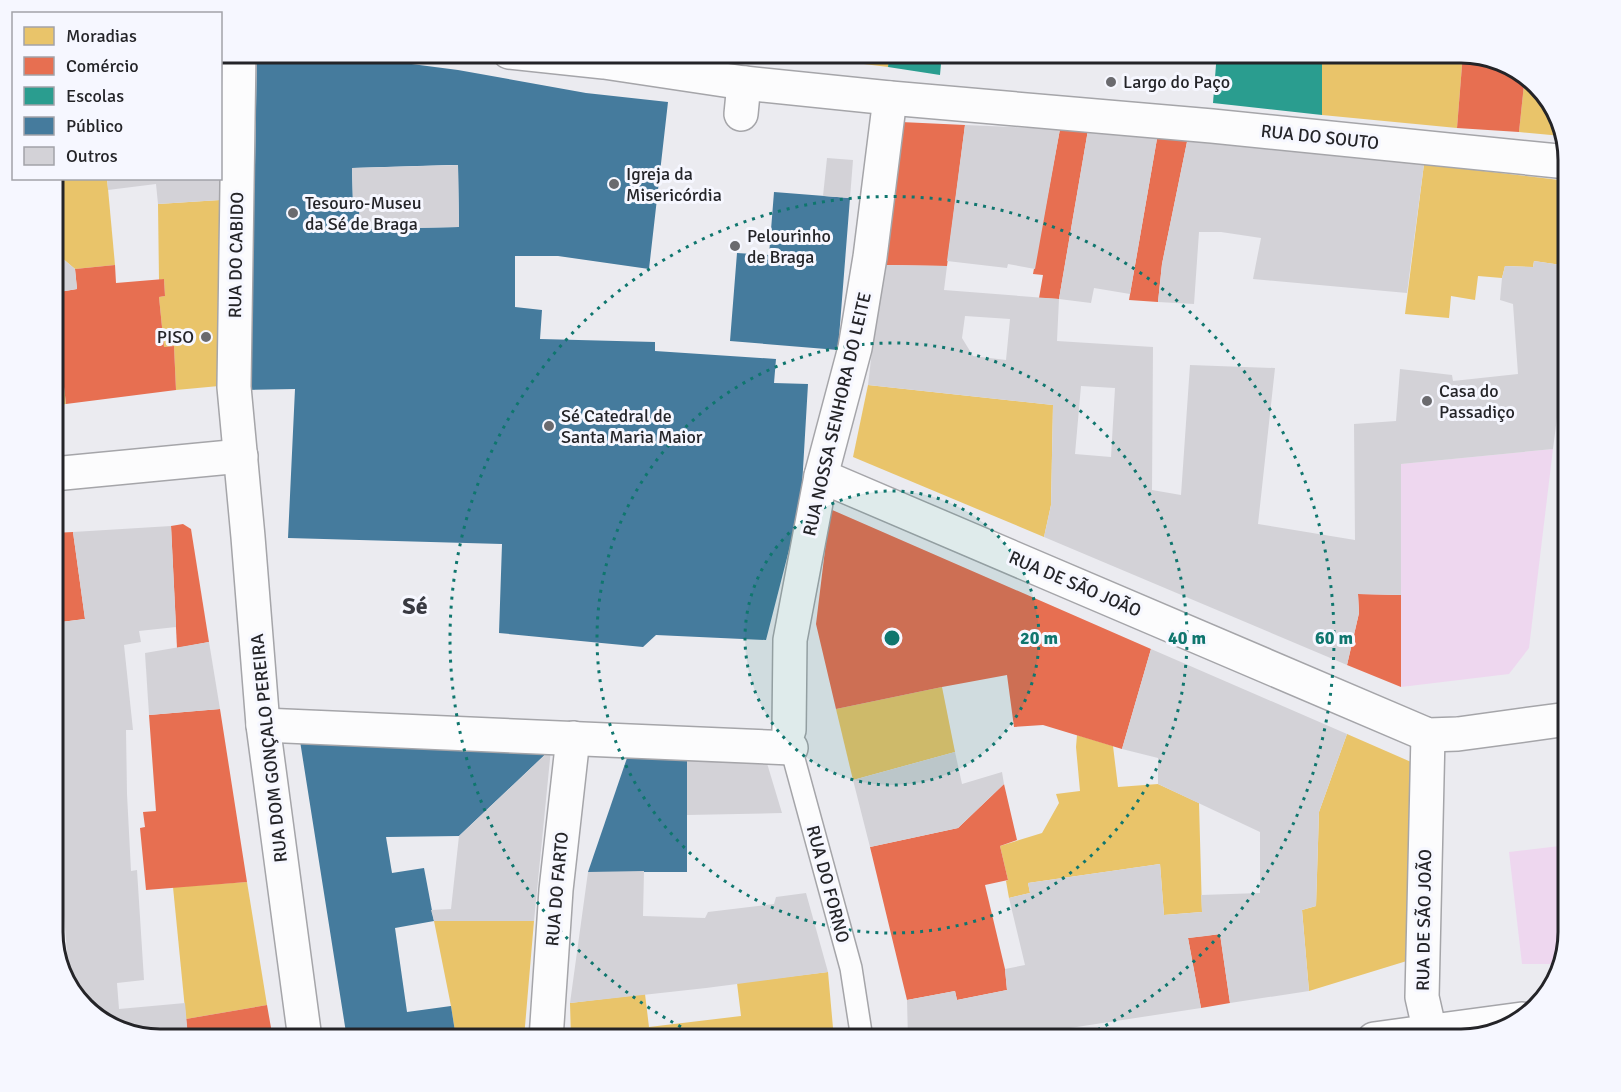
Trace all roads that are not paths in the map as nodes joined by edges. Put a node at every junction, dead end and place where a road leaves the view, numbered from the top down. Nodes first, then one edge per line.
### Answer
1 (239, 63) edge
2 (624, 63) edge
3 (890, 98) junction
4 (1558, 161) edge
5 (241, 456) junction
6 (63, 473) edge
7 (821, 476) junction
8 (1558, 720) edge
9 (263, 725) junction
10 (1443, 734) junction
11 (573, 738) junction
12 (790, 739) junction
13 (1496, 1023) edge
14 (304, 1029) edge
15 (547, 1029) edge
16 (860, 1029) edge
17 (1429, 1029) edge
18 (1451, 1029) edge

1 - 5 street, RUA DO CABIDO
2 - 3 street, RUA DO SOUTO
3 - 4 street, RUA DO SOUTO
3 - 7 street, RUA NOSSA SENHORA DO LEITE
5 - 6 street
5 - 9 street, RUA DOM GONÇALO PEREIRA
7 - 10 street, RUA DE SÃO JOÃO
7 - 12 street, RUA NOSSA SENHORA DO LEITE
8 - 10 street
9 - 11 street
9 - 14 street, RUA DOM GONÇALO PEREIRA
10 - 17 street, RUA DE SÃO JOÃO
11 - 12 street
11 - 15 street, RUA DO FARTO
12 - 16 lane, RUA DO FORNO
13 - 18 street

